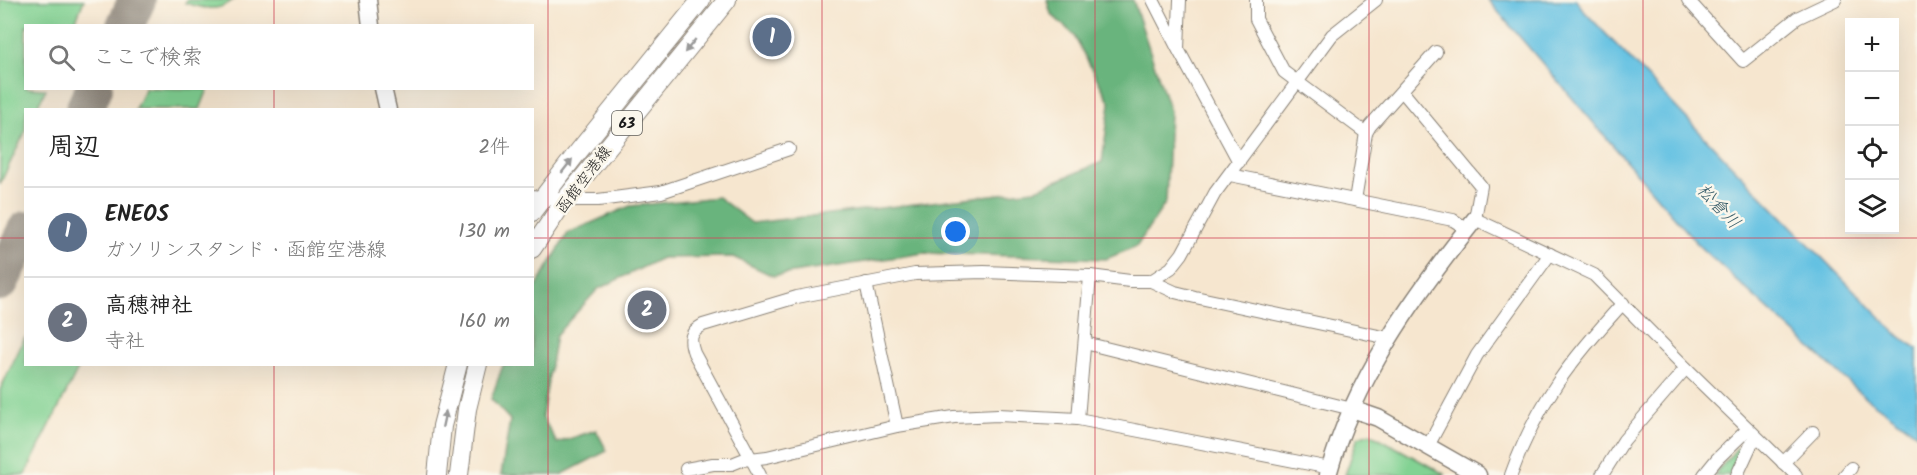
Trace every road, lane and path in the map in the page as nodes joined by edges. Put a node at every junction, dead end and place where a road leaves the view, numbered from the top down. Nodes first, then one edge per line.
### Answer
1 (368, 0) edge
2 (701, 0) edge
3 (727, 0) edge
4 (1153, 0) edge
5 (1180, 0) edge
6 (1256, 0) edge
7 (1376, 0) edge
8 (1688, 0) edge
9 (1835, 0) edge
10 (370, 24) edge
11 (1178, 49) junction
12 (1436, 52) dead end
13 (1292, 79) junction
14 (384, 90) edge
15 (1402, 91) junction
16 (388, 108) edge
17 (1366, 134) junction
18 (789, 149) dead end
19 (1235, 154) junction
20 (1230, 175) junction
21 (565, 200) junction
22 (1355, 201) junction
23 (536, 202) edge
24 (1471, 224) junction
25 (534, 246) edge
26 (1550, 254) junction
27 (1090, 276) junction
28 (1151, 281) junction
29 (866, 283) junction
30 (1623, 303) junction
31 (1388, 338) junction
32 (1085, 343) junction
33 (457, 366) edge
34 (478, 366) edge
35 (1686, 368) junction
36 (1353, 409) junction
37 (1078, 418) junction
38 (897, 426) junction
39 (1752, 432) junction
40 (1813, 432) dead end
41 (1428, 446) junction
42 (752, 458) junction
43 (1783, 463) junction
44 (686, 469) dead end
45 (1329, 472) edge
46 (437, 475) edge
47 (459, 475) edge
48 (760, 475) edge
49 (1478, 475) edge
50 (1511, 475) edge
51 (1602, 475) edge
52 (1704, 475) edge
53 (1737, 475) edge
54 (1796, 475) edge

1 - 10 street
23 -> 2 main road, 函館空港線 / 63
3 -> 21 main road, 函館空港線 / 63
4 - 11 street
5 - 11 street
6 - 13 street
7 - 13 street
8 - 9 street
11 - 19 street
12 - 15 street
13 - 17 street
13 - 19 street
14 - 16 street
15 - 17 street
15 - 24 street
17 - 22 street
18 - 21 street
19 - 20 street
20 - 22 street
20 - 28 street
21 - 23 street
21 - 25 main road, 函館空港線 / 63
22 - 24 street
24 - 26 street
24 - 31 street
26 - 30 street
26 - 41 street
27 - 28 street
27 - 29 street
27 - 32 street
28 - 31 street
29 - 38 street
29 - 42 street
30 - 35 street
30 - 50 street
31 - 36 street
32 - 36 street
32 - 37 street
46 -> 33 main road
34 - 47 main road
35 - 39 street
35 - 51 street
36 - 41 street
36 - 45 street
37 - 38 street
37 - 45 street
38 - 42 street
39 - 43 street
39 - 52 street
39 - 53 street
40 - 43 street
41 - 49 street
42 - 44 street
42 - 48 street
43 - 54 street

